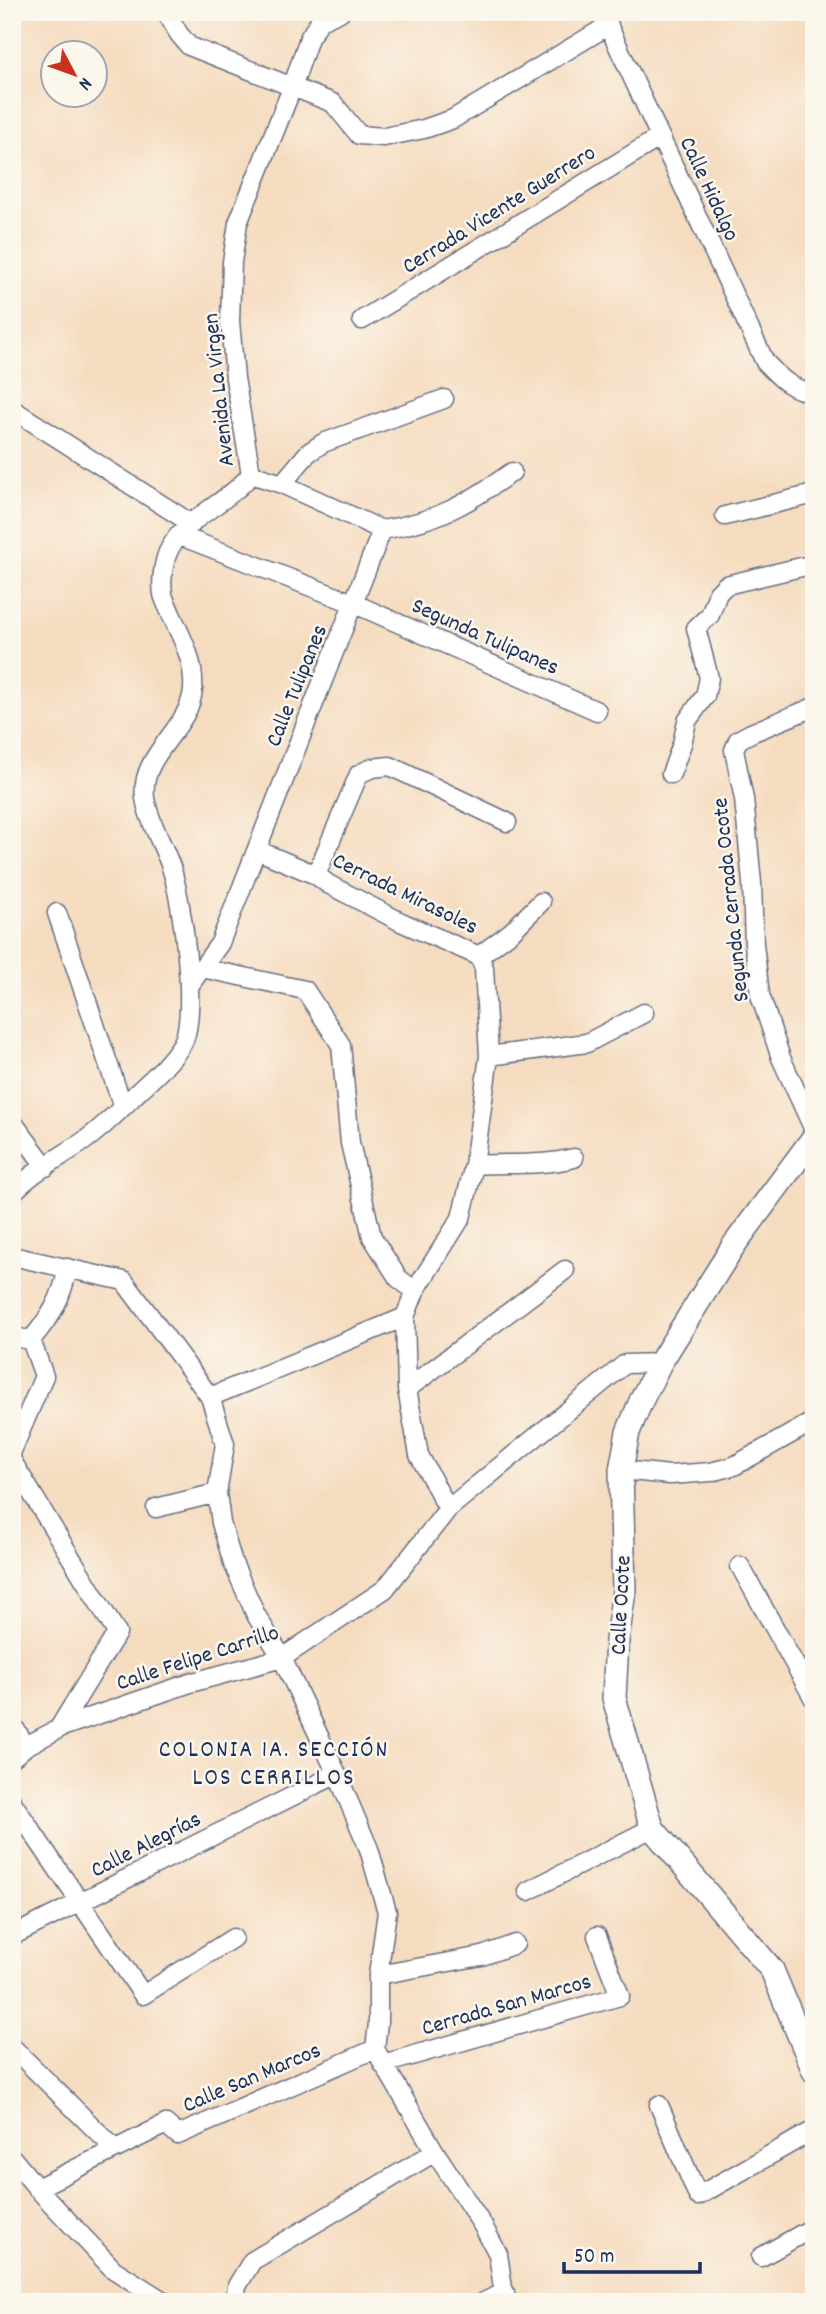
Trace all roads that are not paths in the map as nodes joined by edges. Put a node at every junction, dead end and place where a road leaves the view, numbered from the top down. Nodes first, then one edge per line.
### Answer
1 (166, 12) edge
2 (340, 12) edge
3 (320, 17) edge
4 (605, 18) edge
5 (292, 88) junction
6 (660, 137) junction
7 (362, 320) dead end
8 (814, 392) edge
9 (444, 398) dead end
10 (12, 409) edge
11 (512, 472) dead end
12 (251, 474) junction
13 (282, 484) junction
14 (814, 494) edge
15 (725, 516) dead end
16 (185, 529) junction
17 (382, 530) junction
18 (814, 564) edge
19 (355, 604) junction
20 (814, 707) edge
21 (597, 712) dead end
22 (671, 774) dead end
23 (507, 822) dead end
24 (257, 849) junction
25 (316, 875) junction
26 (541, 902) dead end
27 (57, 913) dead end
28 (479, 956) junction
29 (202, 968) junction
30 (189, 986) junction
31 (644, 1013) dead end
32 (489, 1056) junction
33 (123, 1107) junction
34 (12, 1121) edge
35 (814, 1130) edge
36 (814, 1136) edge
37 (574, 1158) dead end
38 (474, 1165) junction
39 (46, 1167) junction
40 (12, 1194) edge
41 (12, 1256) edge
42 (68, 1268) junction
43 (565, 1270) dead end
44 (415, 1291) junction
45 (405, 1317) junction
46 (12, 1337) edge
47 (31, 1340) junction
48 (660, 1363) junction
49 (407, 1389) junction
50 (210, 1397) junction
51 (814, 1421) edge
52 (12, 1451) edge
53 (12, 1461) edge
54 (621, 1470) junction
55 (218, 1493) junction
56 (156, 1508) dead end
57 (449, 1509) junction
58 (740, 1566) dead end
59 (282, 1658) junction
60 (814, 1699) edge
61 (12, 1724) edge
62 (59, 1728) junction
63 (19, 1752) edge
64 (337, 1774) junction
65 (12, 1802) edge
66 (652, 1828) junction
67 (528, 1891) dead end
68 (79, 1903) junction
69 (12, 1936) edge
70 (597, 1936) dead end
71 (233, 1938) dead end
72 (515, 1944) dead end
73 (378, 1975) junction
74 (13, 2048) edge
75 (379, 2057) junction
76 (814, 2071) edge
77 (659, 2105) dead end
78 (814, 2130) edge
79 (116, 2149) junction
80 (435, 2152) junction
81 (12, 2158) edge
82 (37, 2188) junction
83 (814, 2227) edge
84 (761, 2257) dead end
85 (505, 2297) edge
86 (165, 2302) edge
87 (235, 2302) edge
88 (484, 2302) edge

1 - 5 street
2 - 3 street
3 - 5 street, Avenida La Virgen
4 - 5 street
4 - 6 street, Calle Hidalgo
5 - 12 street, Avenida La Virgen
6 - 7 street, Cerrada Vicente Guerrero
6 - 8 street, Calle Hidalgo
9 - 13 street
10 - 16 street, Segunda Tulipanes
11 - 17 street
12 - 13 street
12 - 16 street, Avenida La Virgen
13 - 17 street
14 - 15 street
16 - 19 street, Segunda Tulipanes
16 - 30 street
17 - 19 street, Calle Tulipanes
18 - 22 street
19 - 21 street, Segunda Tulipanes
19 - 24 street, Calle Tulipanes
20 - 35 street, Segunda Cerrada Ocote
23 - 25 street
24 - 25 street, Cerrada Mirasoles
24 - 29 street, Calle Tulipanes
25 - 28 street, Cerrada Mirasoles
26 - 28 street
27 - 33 street
28 - 32 street, Cerrada Mirasoles
29 - 30 street, Calle Tulipanes
29 - 44 street
30 - 33 street
31 - 32 street
32 - 38 street, Cerrada Mirasoles
33 - 39 street
34 - 39 street
36 - 48 street, Calle Ocote
37 - 38 street
38 - 44 street, Cerrada Mirasoles
39 - 40 street
41 - 42 street
42 - 47 street
42 - 50 street
43 - 49 street
44 - 45 street, Cerrada Mirasoles
45 - 49 street
45 - 50 street
46 - 47 street
47 - 52 street
48 - 54 street, Calle Ocote
48 - 57 street, Calle Felipe Carrillo
49 - 57 street
50 - 55 street
51 - 54 street
53 - 62 street
54 - 66 street, Calle Ocote
55 - 56 street
55 - 59 street
57 - 59 street, Calle Felipe Carrillo
58 - 60 street
59 - 62 street, Calle Felipe Carrillo
59 - 64 street
61 - 63 street
62 - 63 street, Calle Felipe Carrillo
64 - 68 street, Calle Alegrías
64 - 73 street
65 - 68 street
66 - 67 street
66 - 76 street, Calle Ocote
68 - 69 street, Calle Alegrías
68 - 71 street
70 - 75 street, Cerrada San Marcos
72 - 73 street
73 - 75 street
74 - 79 street
75 - 79 street, Calle San Marcos
75 - 80 street
77 - 78 street
79 - 82 street, Calle San Marcos
80 - 85 street
80 - 87 street
81 - 82 street
82 - 86 street
83 - 84 street
85 - 88 street

